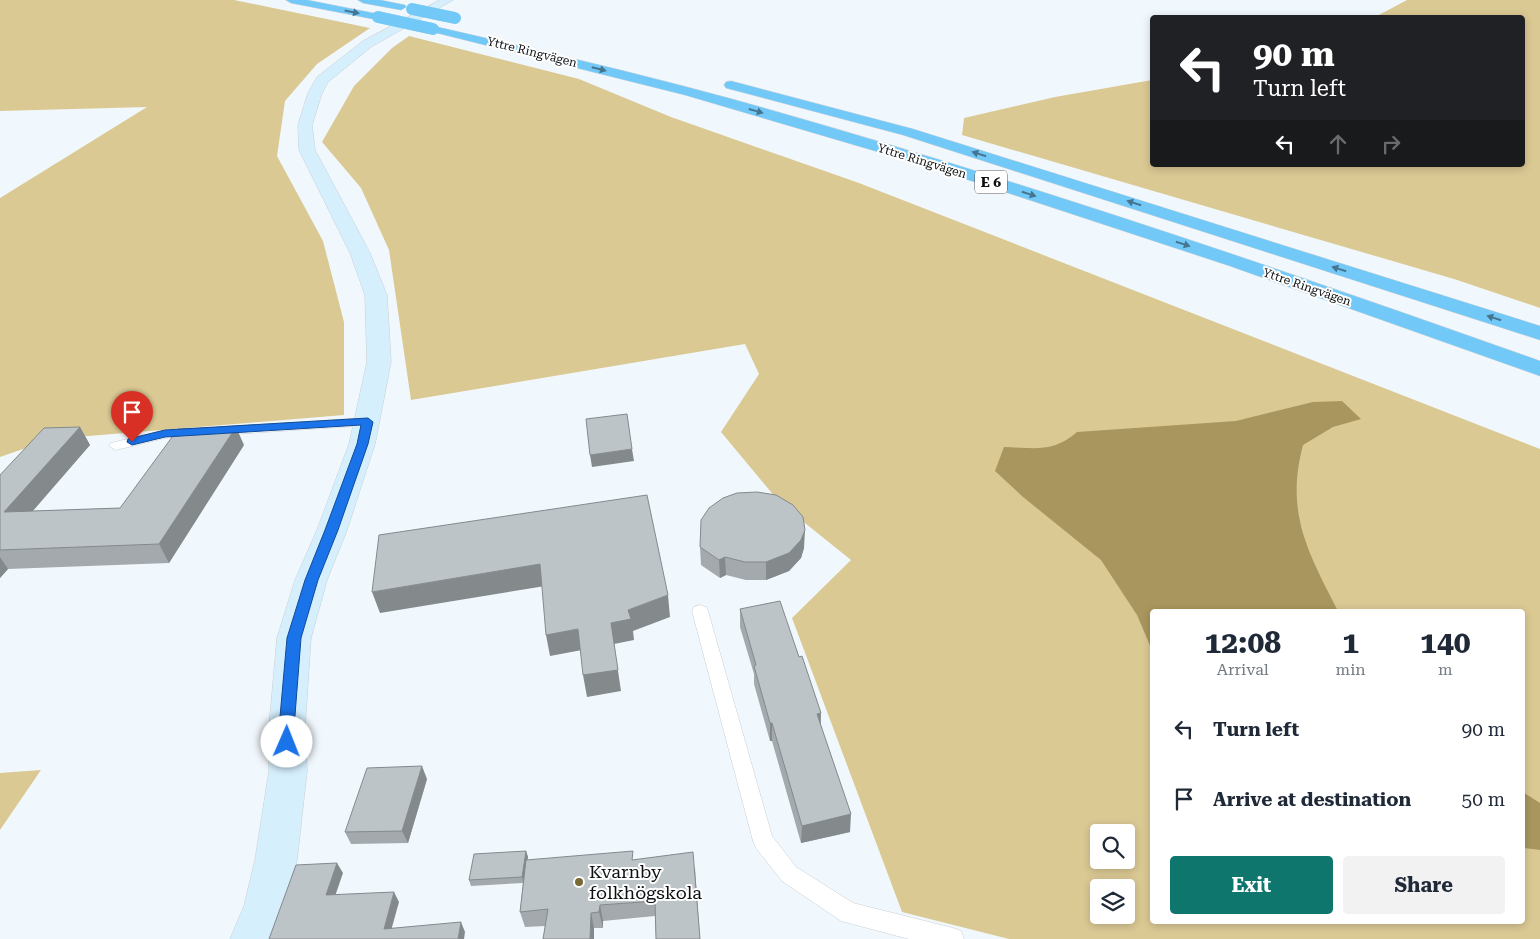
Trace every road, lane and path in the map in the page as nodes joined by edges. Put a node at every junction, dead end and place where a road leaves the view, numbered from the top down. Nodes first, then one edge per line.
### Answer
1 (291, 0) edge
2 (303, 0) edge
3 (363, 0) edge
4 (448, 0) edge
5 (315, 5) junction
6 (490, 26) dead end
7 (718, 81) dead end
8 (1540, 333) edge
9 (1540, 369) edge
10 (368, 422) junction
11 (116, 446) dead end
12 (700, 611) dead end
13 (252, 939) edge
14 (953, 939) edge

1 - 5 highway, Yttre Ringvägen / E 6
2 - 5 lane
3 - 6 highway, Yttre Ringvägen, bridge
4 - 10 street
5 -> 9 highway, Yttre Ringvägen / E 6, bridge
8 -> 7 highway, Yttre Ringvägen / E 6
10 - 11 lane
10 - 13 street
12 - 14 lane

